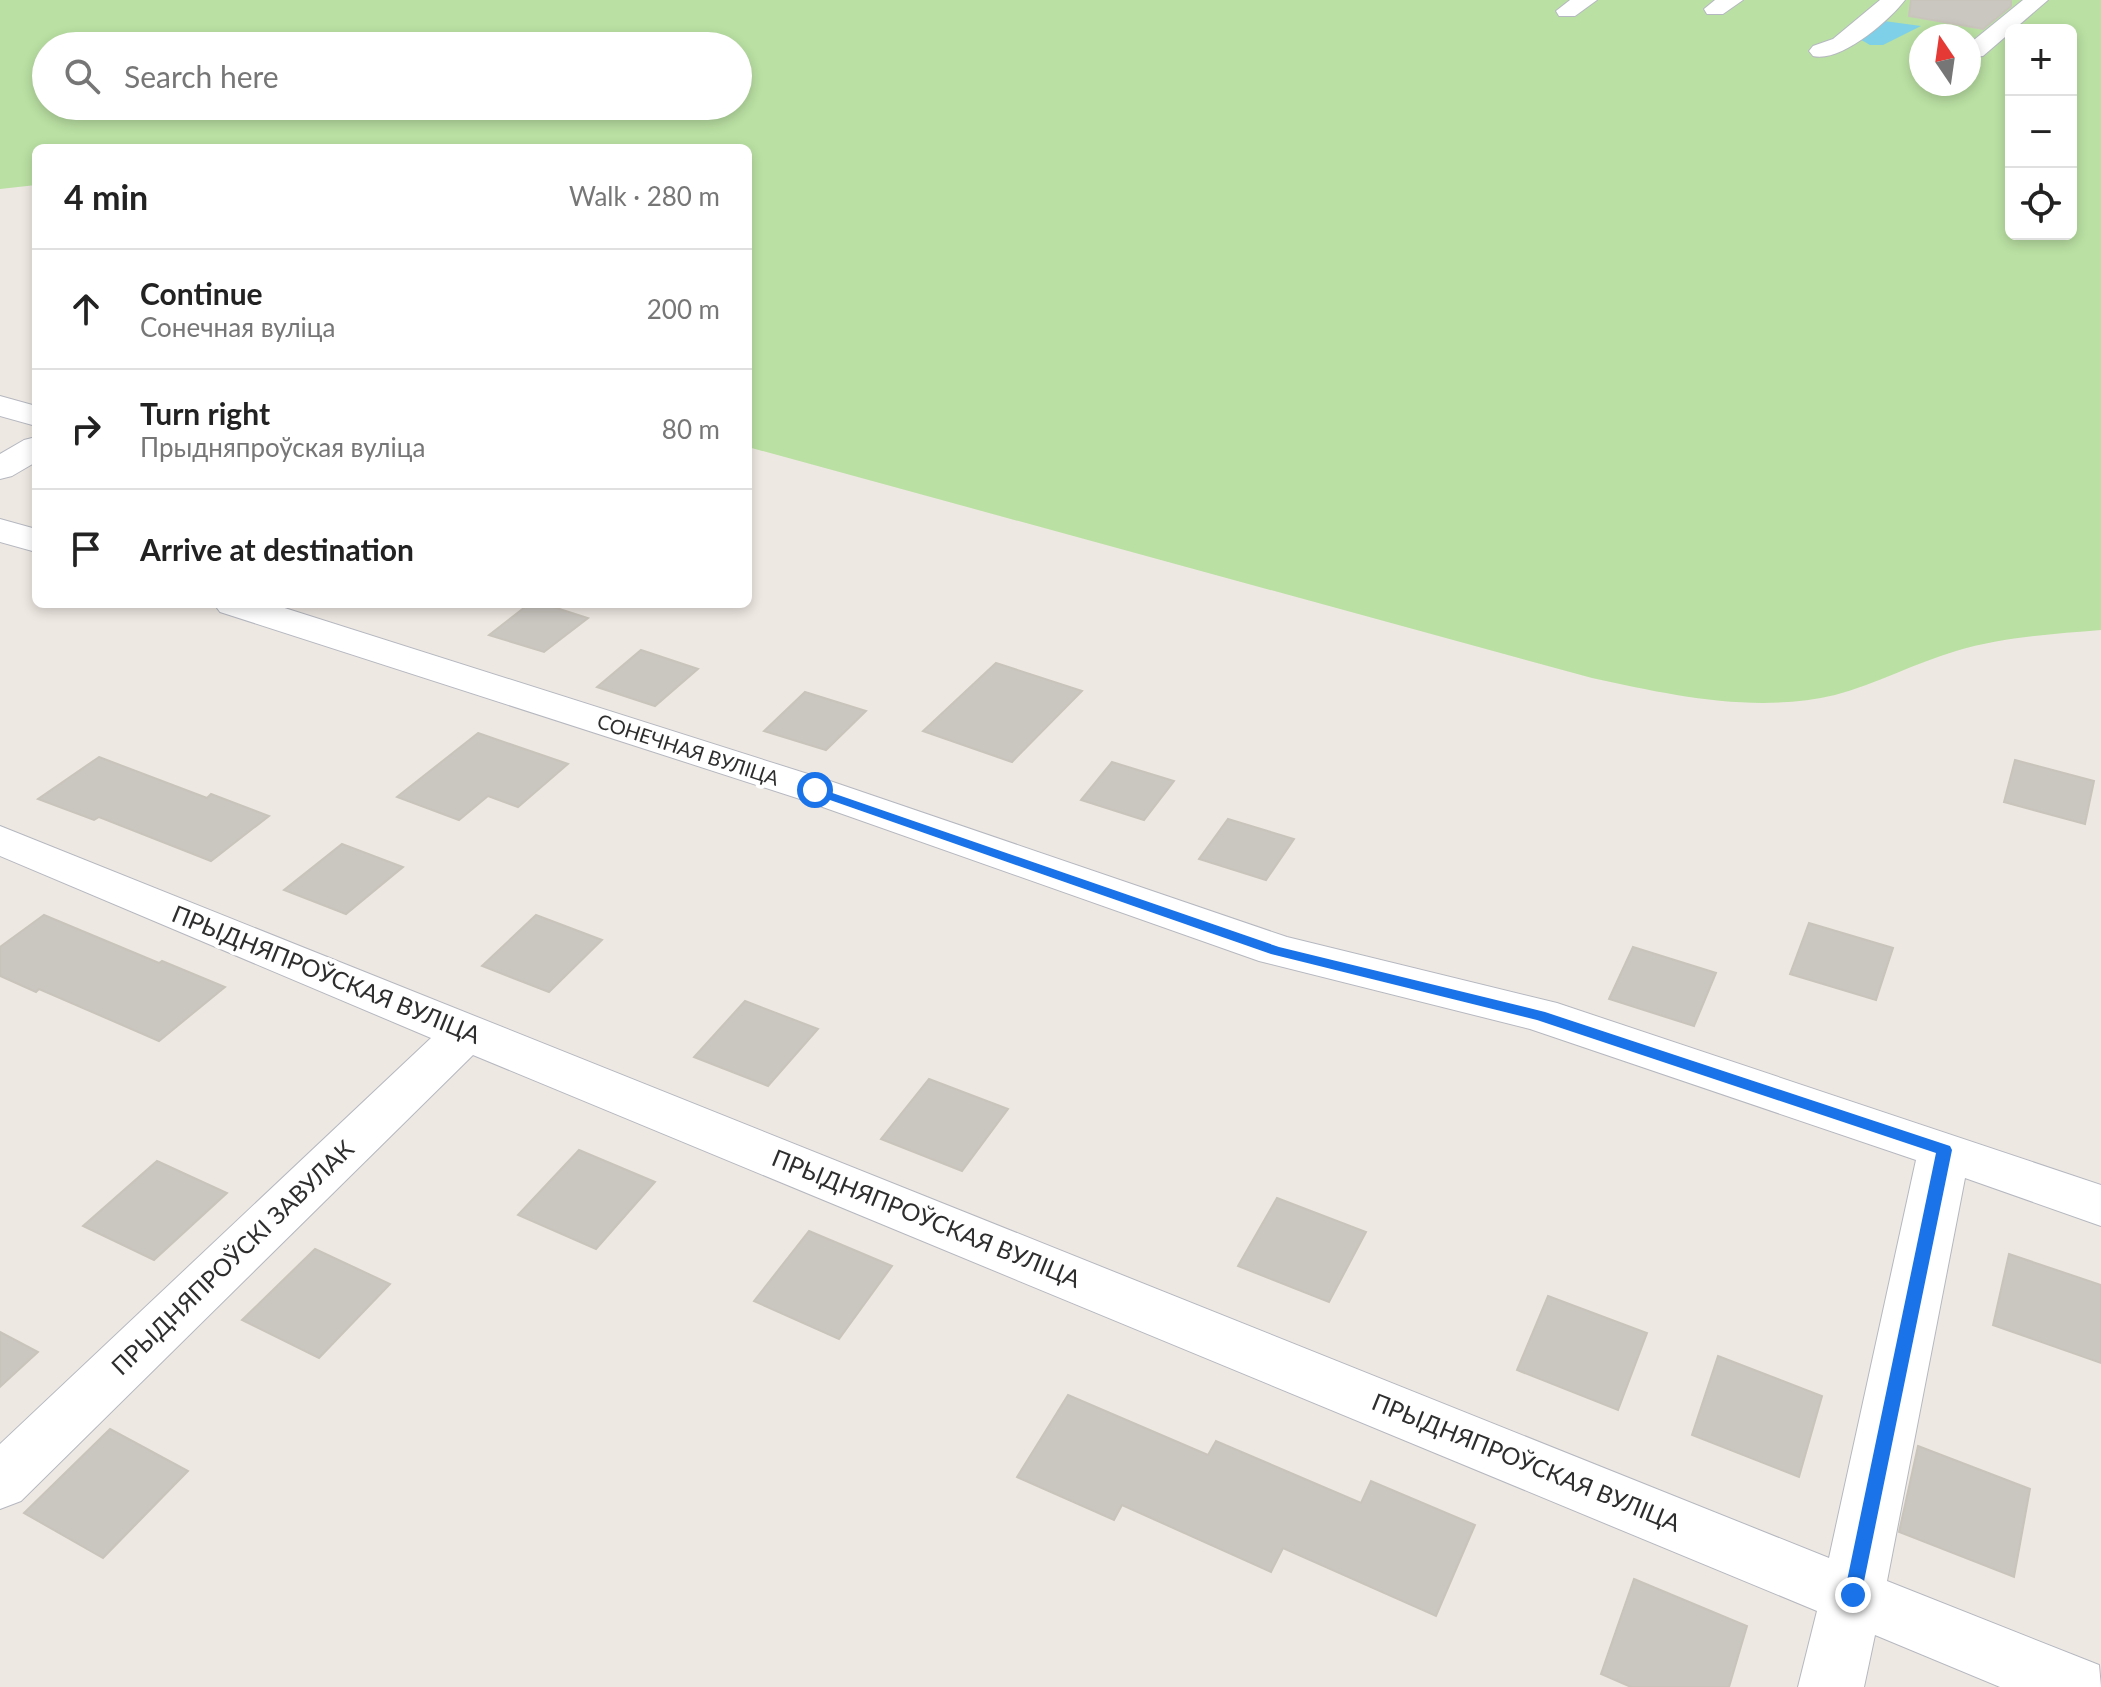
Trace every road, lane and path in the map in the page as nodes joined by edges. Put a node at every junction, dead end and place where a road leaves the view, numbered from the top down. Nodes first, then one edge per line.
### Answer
1 (1894, 0) edge
2 (2037, 0) edge
3 (1981, 46) edge
4 (1821, 51) dead end
5 (0, 406) edge
6 (32, 415) edge
7 (32, 449) edge
8 (0, 469) edge
9 (0, 530) edge
10 (32, 540) edge
11 (246, 608) edge
12 (0, 840) edge
13 (466, 1033) junction
14 (1944, 1150) junction
15 (2101, 1206) edge
16 (0, 1483) edge
17 (1853, 1595) junction
18 (1831, 1687) edge
19 (2076, 1687) edge

1 - 4 street
2 - 3 street
5 - 6 street
7 - 8 street
9 - 10 street
11 - 14 street, СОНЕЧНАЯ ВУЛІЦА
12 - 13 street, ПРЫДНЯПРОЎСКАЯ ВУЛІЦА
13 - 16 street, ПРЫДНЯПРОЎСКІ ЗАВУЛАК
13 - 17 street, ПРЫДНЯПРОЎСКАЯ ВУЛІЦА
14 - 15 street, СОНЕЧНАЯ ВУЛІЦА
14 - 17 street
17 - 18 street
17 - 19 street, ПРЫДНЯПРОЎСКАЯ ВУЛІЦА

